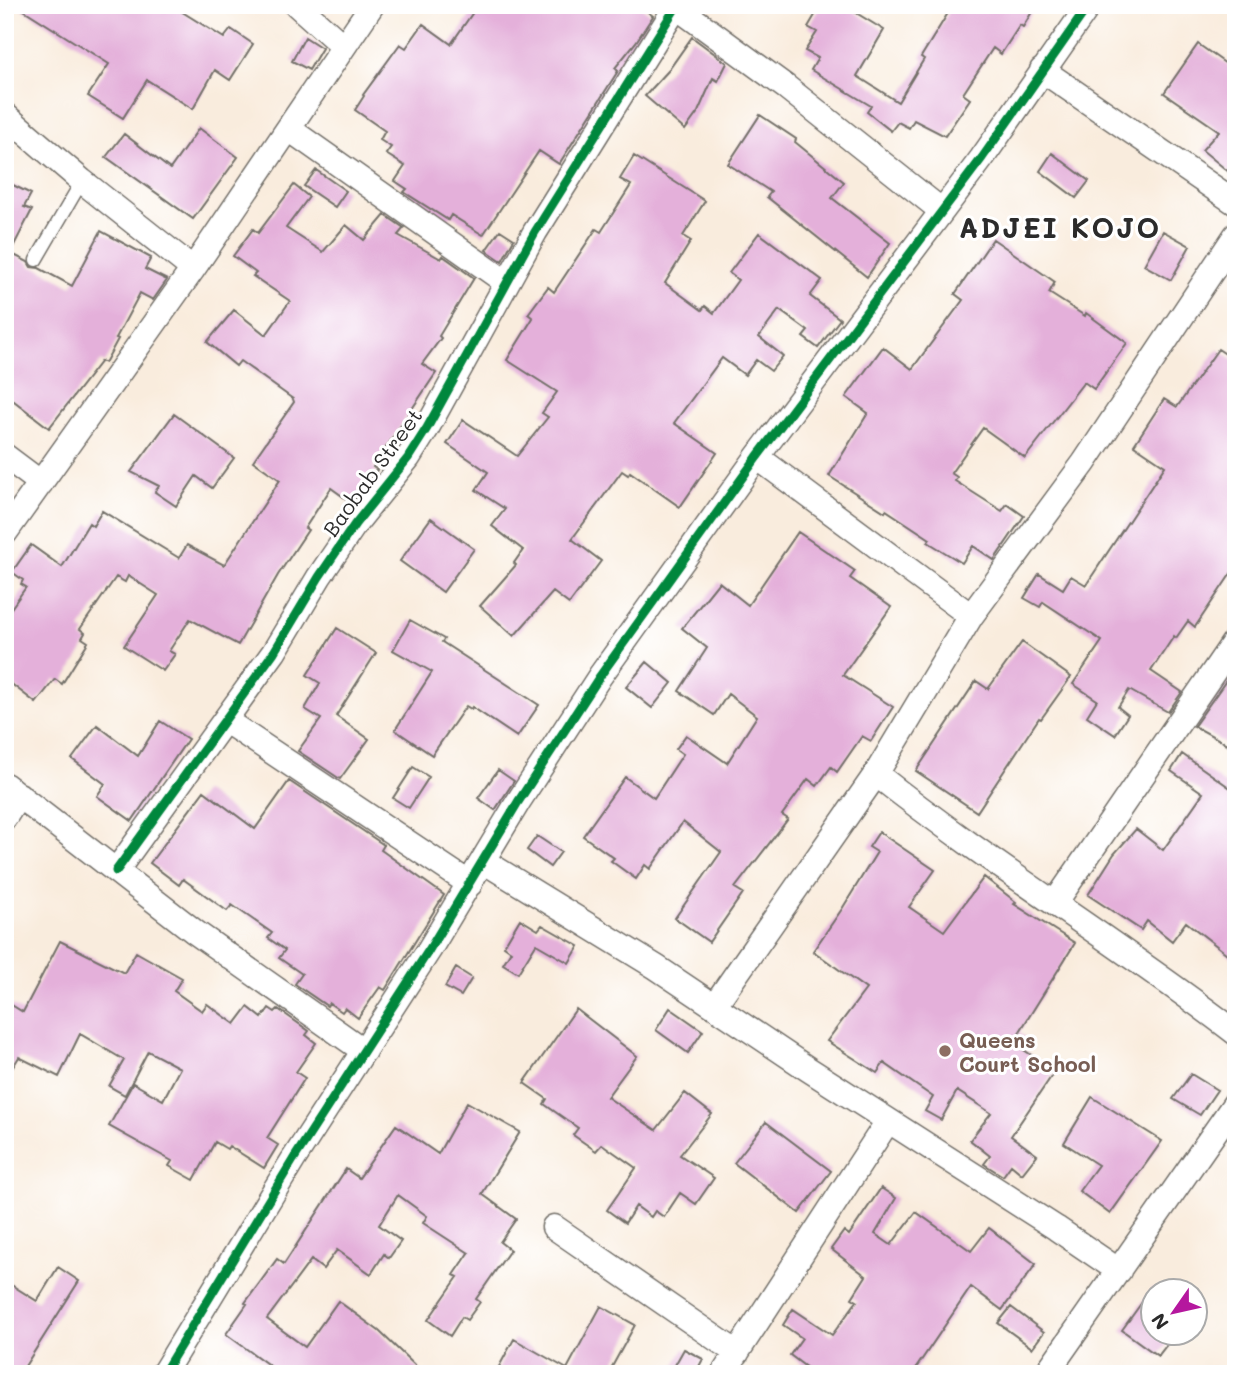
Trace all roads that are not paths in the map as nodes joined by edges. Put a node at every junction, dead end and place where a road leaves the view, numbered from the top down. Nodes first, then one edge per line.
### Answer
1 (297, 5) edge
2 (372, 5) edge
3 (1089, 5) edge
4 (675, 6) edge
5 (343, 46) junction
6 (1042, 70) junction
7 (5, 115) edge
8 (289, 129) junction
9 (82, 181) junction
10 (1236, 203) edge
11 (943, 211) junction
12 (1236, 235) edge
13 (36, 261) dead end
14 (194, 269) junction
15 (507, 283) junction
16 (5, 456) edge
17 (757, 457) junction
18 (41, 483) junction
19 (5, 533) edge
20 (971, 616) junction
21 (1236, 639) edge
22 (226, 721) junction
23 (876, 774) junction
24 (12, 790) edge
25 (5, 817) edge
26 (483, 862) junction
27 (116, 871) junction
28 (470, 884) junction
29 (1055, 903) junction
30 (715, 1006) junction
31 (1236, 1033) edge
32 (364, 1051) junction
33 (1236, 1102) edge
34 (888, 1121) junction
35 (554, 1227) dead end
36 (1119, 1271) junction
37 (730, 1364) edge
38 (163, 1374) edge
39 (1046, 1374) edge

1 - 5 street
2 - 5 street
3 - 6 street
4 - 11 street
4 - 15 street, Baobab Street
5 - 8 street
6 - 10 street
6 - 11 street
7 - 9 street
8 - 14 street
8 - 15 street
9 - 13 lane
9 - 14 street
11 - 17 street
12 - 20 street
14 - 18 street
15 - 22 street, Baobab Street
16 - 18 street
17 - 20 street
17 - 26 street
18 - 19 street
20 - 23 street
21 - 29 street
22 - 27 street, Baobab Street
22 - 28 street
23 - 29 street
23 - 30 street
24 - 25 street
24 - 27 street
26 - 28 street
26 - 30 street
27 - 32 street
28 - 32 street
29 - 31 street
30 - 34 street
32 - 38 street
33 - 36 street
34 - 36 street
34 - 37 street
35 - 37 street
36 - 39 street

